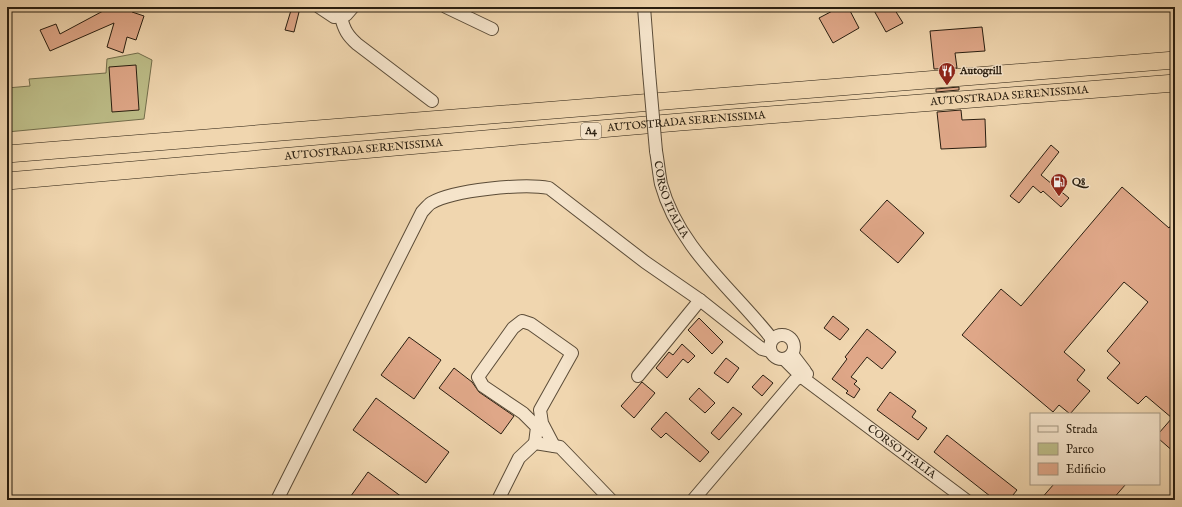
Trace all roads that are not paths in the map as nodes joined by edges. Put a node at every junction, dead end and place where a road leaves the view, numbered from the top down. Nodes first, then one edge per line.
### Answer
1 (319, 7) edge
2 (353, 7) edge
3 (446, 7) edge
4 (644, 7) edge
5 (341, 17) junction
6 (492, 29) dead end
7 (1175, 60) edge
8 (1175, 83) edge
9 (432, 101) dead end
10 (7, 154) edge
11 (7, 181) edge
12 (700, 300) junction
13 (776, 337) junction
14 (770, 351) junction
15 (788, 356) junction
16 (638, 376) dead end
17 (805, 376) junction
18 (535, 443) junction
19 (554, 446) junction
20 (277, 500) edge
21 (498, 500) edge
22 (611, 500) edge
23 (693, 500) edge
24 (966, 500) edge

1 - 5 street
2 - 5 street
3 - 6 street
4 - 13 street, CORSO ITALIA, bridge
5 - 9 street
7 - 10 highway, AUTOSTRADA SERENISSIMA / A4
8 - 11 highway, AUTOSTRADA SERENISSIMA / A4
12 - 14 street, CORSO ITALIA
12 - 16 street
12 - 20 street, CORSO ITALIA
13 - 14 street
13 - 15 street, CORSO ITALIA
14 - 15 street, CORSO ITALIA
15 - 17 street, CORSO ITALIA
17 - 23 street
17 - 24 street, CORSO ITALIA
18 - 19 street
18 - 19 street
18 - 21 street
19 - 22 street

